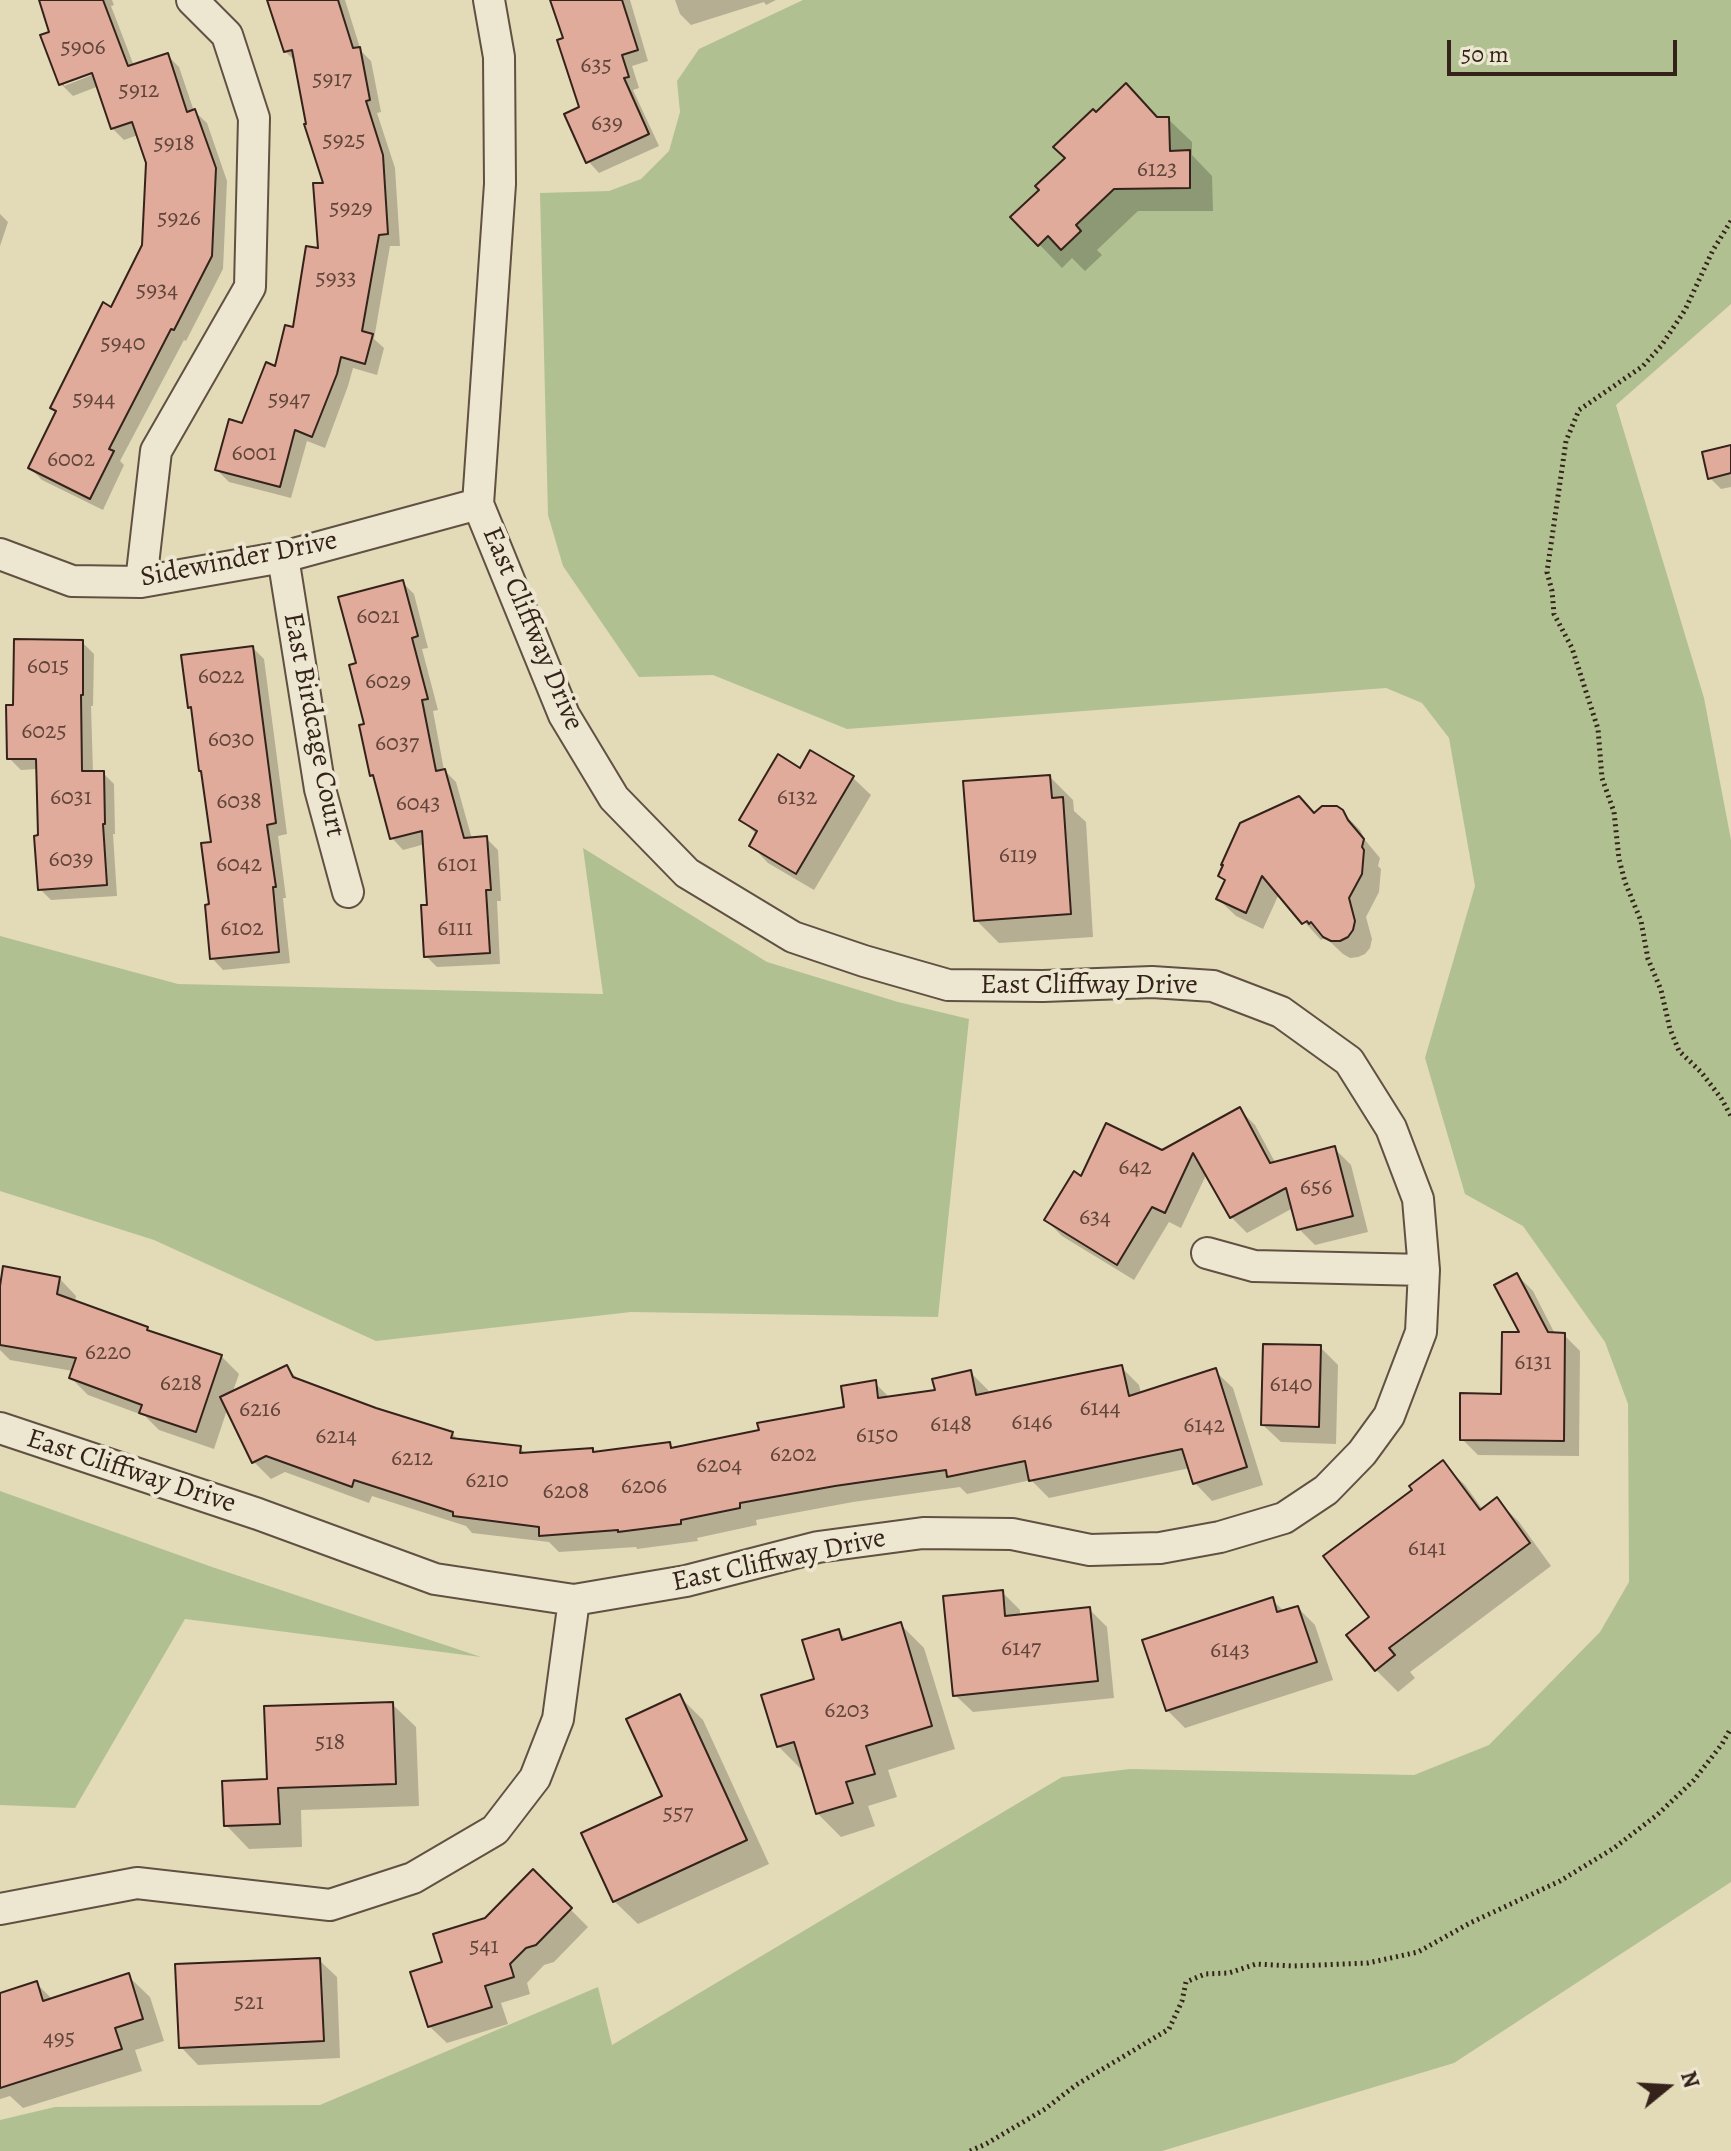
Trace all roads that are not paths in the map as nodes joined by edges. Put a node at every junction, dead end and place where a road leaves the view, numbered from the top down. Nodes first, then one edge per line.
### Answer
1 (192, 0) edge
2 (489, 0) edge
3 (478, 504) junction
4 (0, 554) edge
5 (283, 557) junction
6 (141, 582) junction
7 (348, 892) dead end
8 (1207, 1253) dead end
9 (1424, 1270) junction
10 (0, 1428) edge
11 (574, 1600) junction
12 (0, 1909) edge

1 - 6 street
2 - 3 street, East Cliffway Drive
3 - 5 street, Sidewinder Drive
3 - 9 street, East Cliffway Drive
4 - 6 street, Sidewinder Drive
5 - 6 street, Sidewinder Drive
5 - 7 street, East Birdcage Court
8 - 9 street
9 - 11 street, East Cliffway Drive
10 - 11 street, East Cliffway Drive
11 - 12 street

